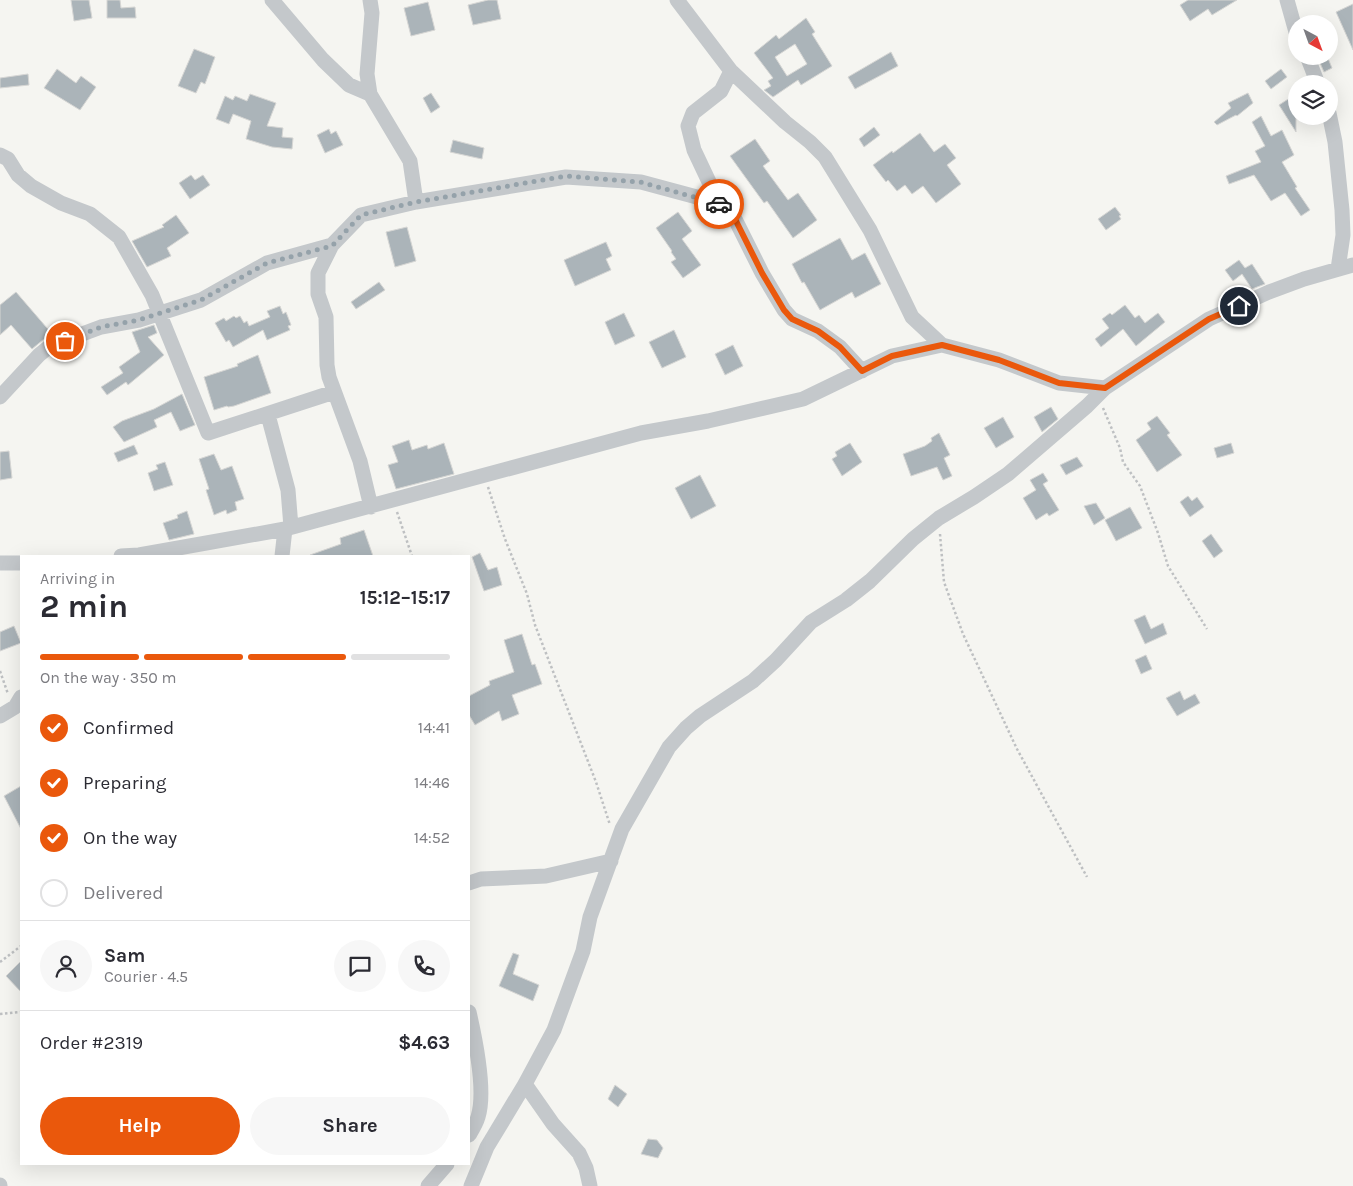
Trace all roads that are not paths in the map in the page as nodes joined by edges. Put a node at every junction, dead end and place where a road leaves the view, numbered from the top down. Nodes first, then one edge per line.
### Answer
1 (272, 0) edge
2 (370, 0) edge
3 (677, 0) edge
4 (1287, 0) edge
5 (1291, 15) edge
6 (731, 71) junction
7 (370, 94) junction
8 (1331, 125) edge
9 (0, 155) edge
10 (416, 202) junction
11 (719, 204) junction
12 (332, 246) junction
13 (1353, 265) edge
14 (1338, 269) junction
15 (160, 314) junction
16 (942, 345) junction
17 (862, 371) junction
18 (334, 392) junction
19 (1101, 392) junction
20 (0, 397) edge
21 (268, 415) junction
22 (370, 507) junction
23 (288, 528) junction
24 (140, 555) edge
25 (282, 555) edge
26 (20, 563) edge
27 (0, 564) edge
28 (611, 861) junction
29 (470, 883) edge
30 (470, 1016) edge
31 (525, 1084) junction
32 (470, 1133) edge
33 (446, 1165) edge
34 (428, 1186) edge
35 (471, 1186) edge
36 (590, 1186) edge

1 - 7 street
2 - 7 street
3 - 6 street
4 - 5 street
6 - 11 street
6 - 16 street
7 - 10 street
8 - 14 street
9 - 15 street
10 - 11 street
10 - 12 street
11 - 17 street
12 - 15 street
12 - 18 street
13 - 14 street
14 - 19 street
15 - 20 street
15 - 21 street
16 - 17 street
16 - 19 street
17 - 22 street
18 - 21 street
18 - 22 street
19 - 28 street
21 - 23 street
22 - 23 street
23 - 24 street
23 - 25 street
26 - 27 street
28 - 29 street
28 - 31 street
30 - 32 street
31 - 35 street
31 - 36 street
33 - 34 street

